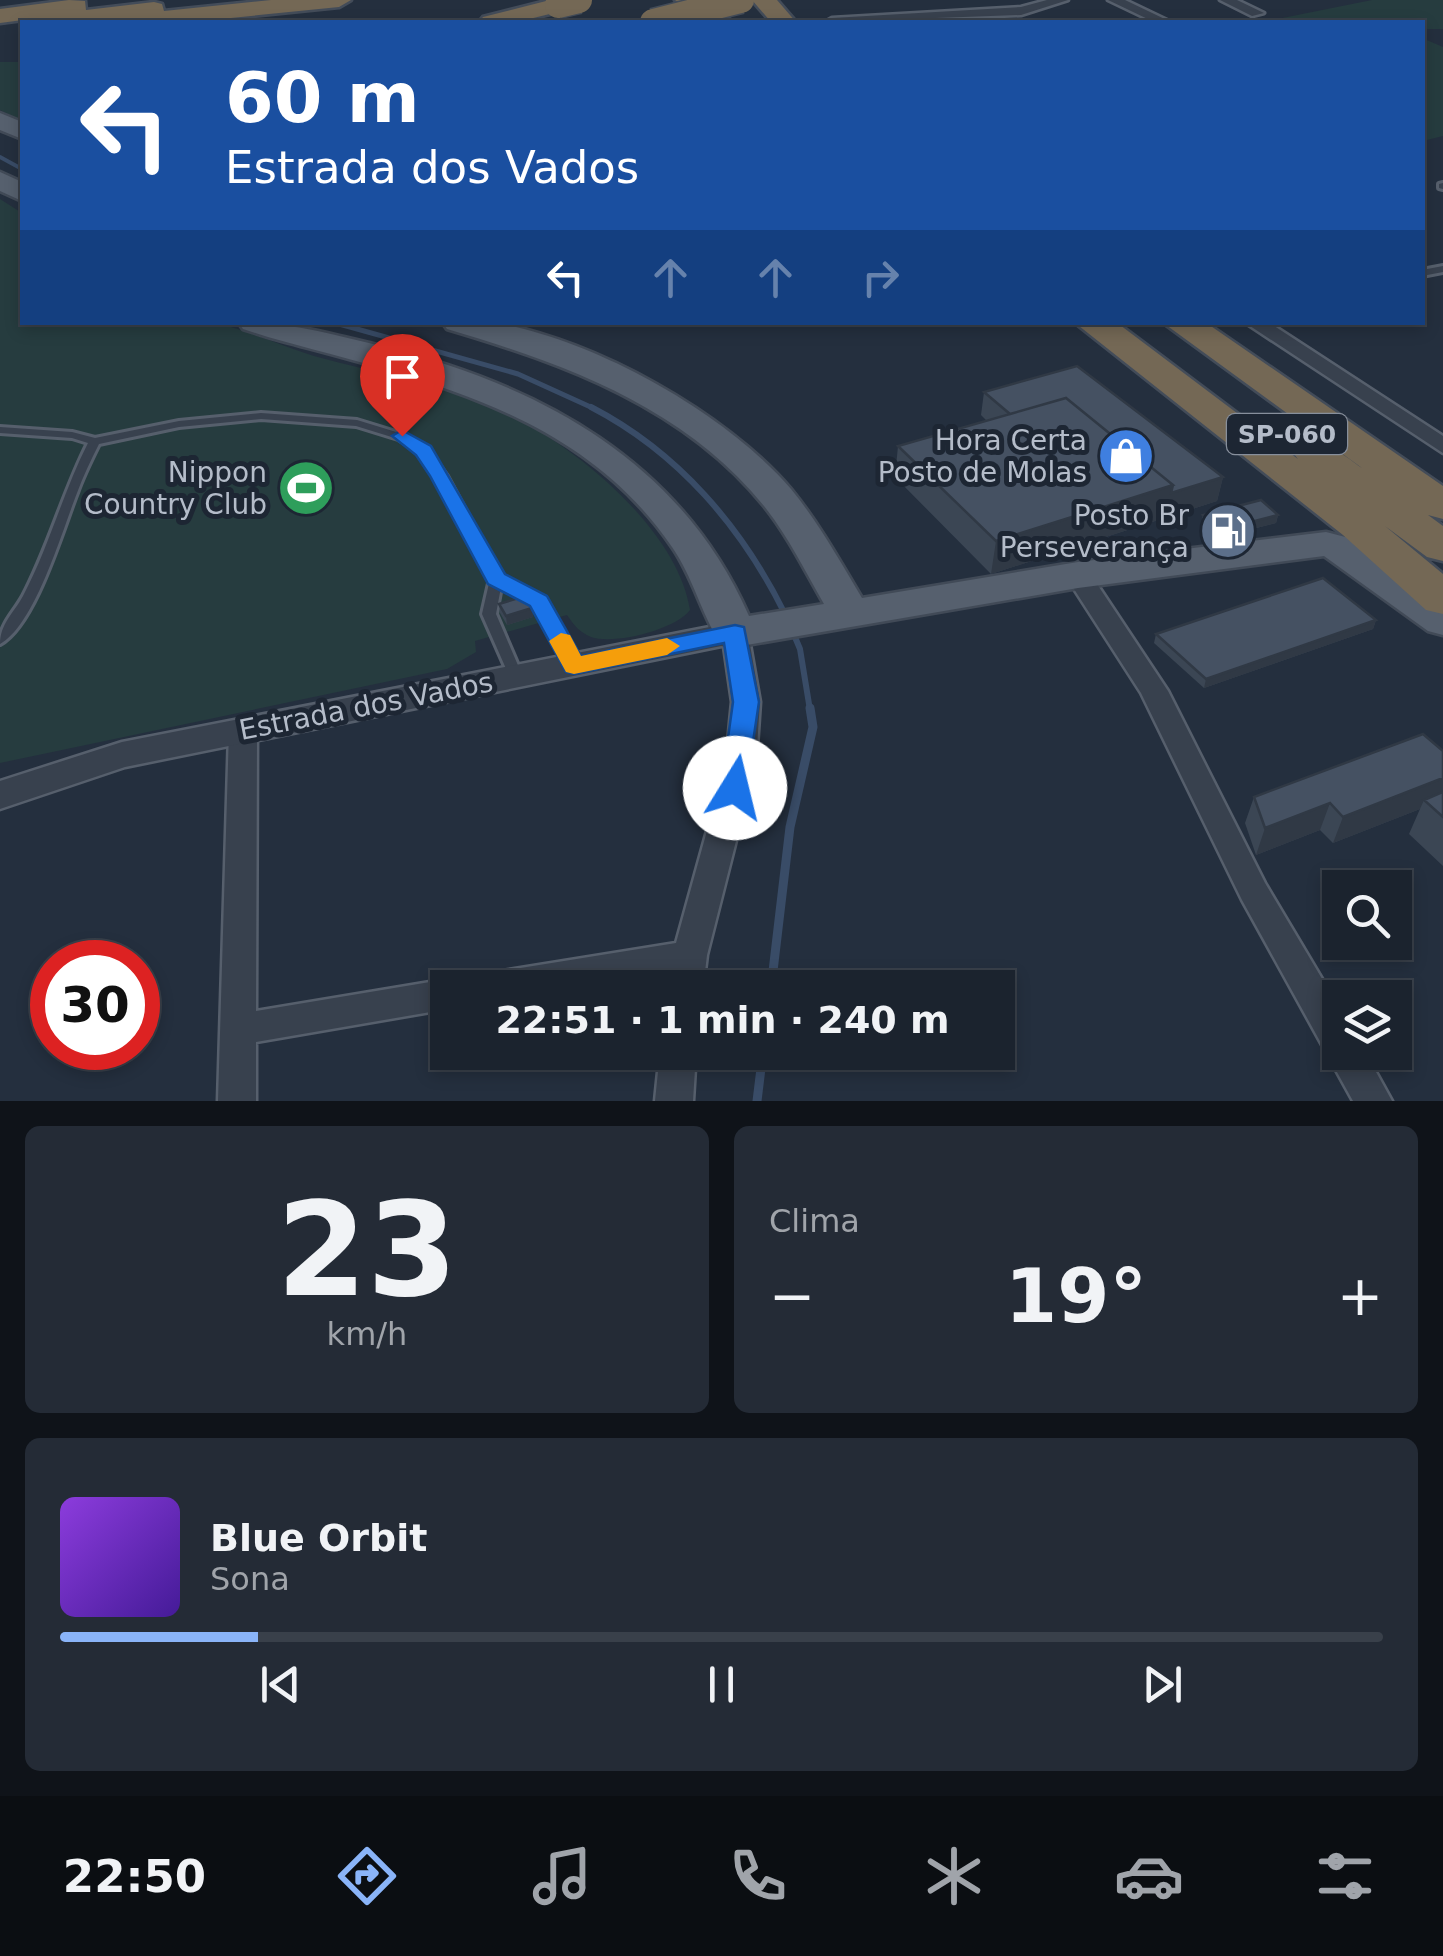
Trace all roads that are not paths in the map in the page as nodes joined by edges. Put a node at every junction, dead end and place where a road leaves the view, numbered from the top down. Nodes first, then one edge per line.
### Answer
1 (46, 0) edge
2 (118, 0) edge
3 (230, 0) edge
4 (339, 0) edge
5 (569, 0) edge
6 (579, 0) edge
7 (667, 0) edge
8 (687, 0) edge
9 (716, 0) edge
10 (741, 0) edge
11 (764, 0) edge
12 (999, 0) edge
13 (1062, 0) edge
14 (1114, 0) edge
15 (1226, 0) edge
16 (1021, 10) junction
17 (0, 12) edge
18 (1257, 13) dead end
19 (921, 19) edge
20 (64, 20) edge
21 (146, 20) edge
22 (500, 20) edge
23 (562, 20) edge
24 (662, 20) edge
25 (692, 20) edge
26 (718, 20) edge
27 (745, 20) edge
28 (782, 20) edge
29 (891, 20) edge
30 (1041, 20) edge
31 (1159, 20) edge
32 (265, 325) edge
33 (468, 325) edge
34 (1100, 325) edge
35 (1184, 325) edge
36 (1259, 325) edge
37 (1131, 337) edge
38 (0, 430) edge
39 (95, 442) junction
40 (1443, 446) edge
41 (1383, 464) junction
42 (1443, 490) edge
43 (1443, 506) edge
44 (1443, 547) edge
45 (1078, 575) junction
46 (496, 579) junction
47 (1443, 599) edge
48 (836, 615) junction
49 (1443, 621) edge
50 (752, 630) junction
51 (0, 640) edge
52 (574, 666) junction
53 (516, 677) junction
54 (243, 730) junction
55 (0, 794) edge
56 (688, 970) edge
57 (430, 997) edge
58 (1322, 1010) edge
59 (240, 1028) junction
60 (677, 1070) edge
61 (1356, 1070) edge
62 (237, 1101) edge
63 (674, 1101) edge
64 (1374, 1101) edge

1 - 17 highway
2 - 17 highway
3 - 20 highway
4 - 21 highway
5 - 23 highway
6 - 22 highway, bridge
7 - 25 highway
8 - 26 highway
9 - 27 highway
10 - 24 highway, bridge
11 - 28 highway
12 - 16 street
13 - 16 street
14 - 31 street
15 - 18 street
16 - 19 street
16 - 30 street
19 - 29 street
32 - 50 main road
33 - 48 main road
34 - 37 highway
35 - 41 highway, SP-060
36 - 40 street
37 - 44 highway, SP-060
37 - 47 highway
38 - 39 lane
39 - 46 lane
39 - 51 lane
41 - 42 highway
41 - 43 highway, SP-060
45 - 48 main road
45 - 49 main road
45 - 58 street
46 - 52 lane
46 - 53 lane
48 - 50 main road
50 - 52 street, Estrada dos Vados
50 - 56 street
52 - 53 street, Estrada dos Vados
53 - 54 street, Estrada dos Vados
54 - 55 street, Estrada dos Vados
54 - 59 street
57 - 59 street
59 - 62 street
60 - 63 street
61 - 64 street

